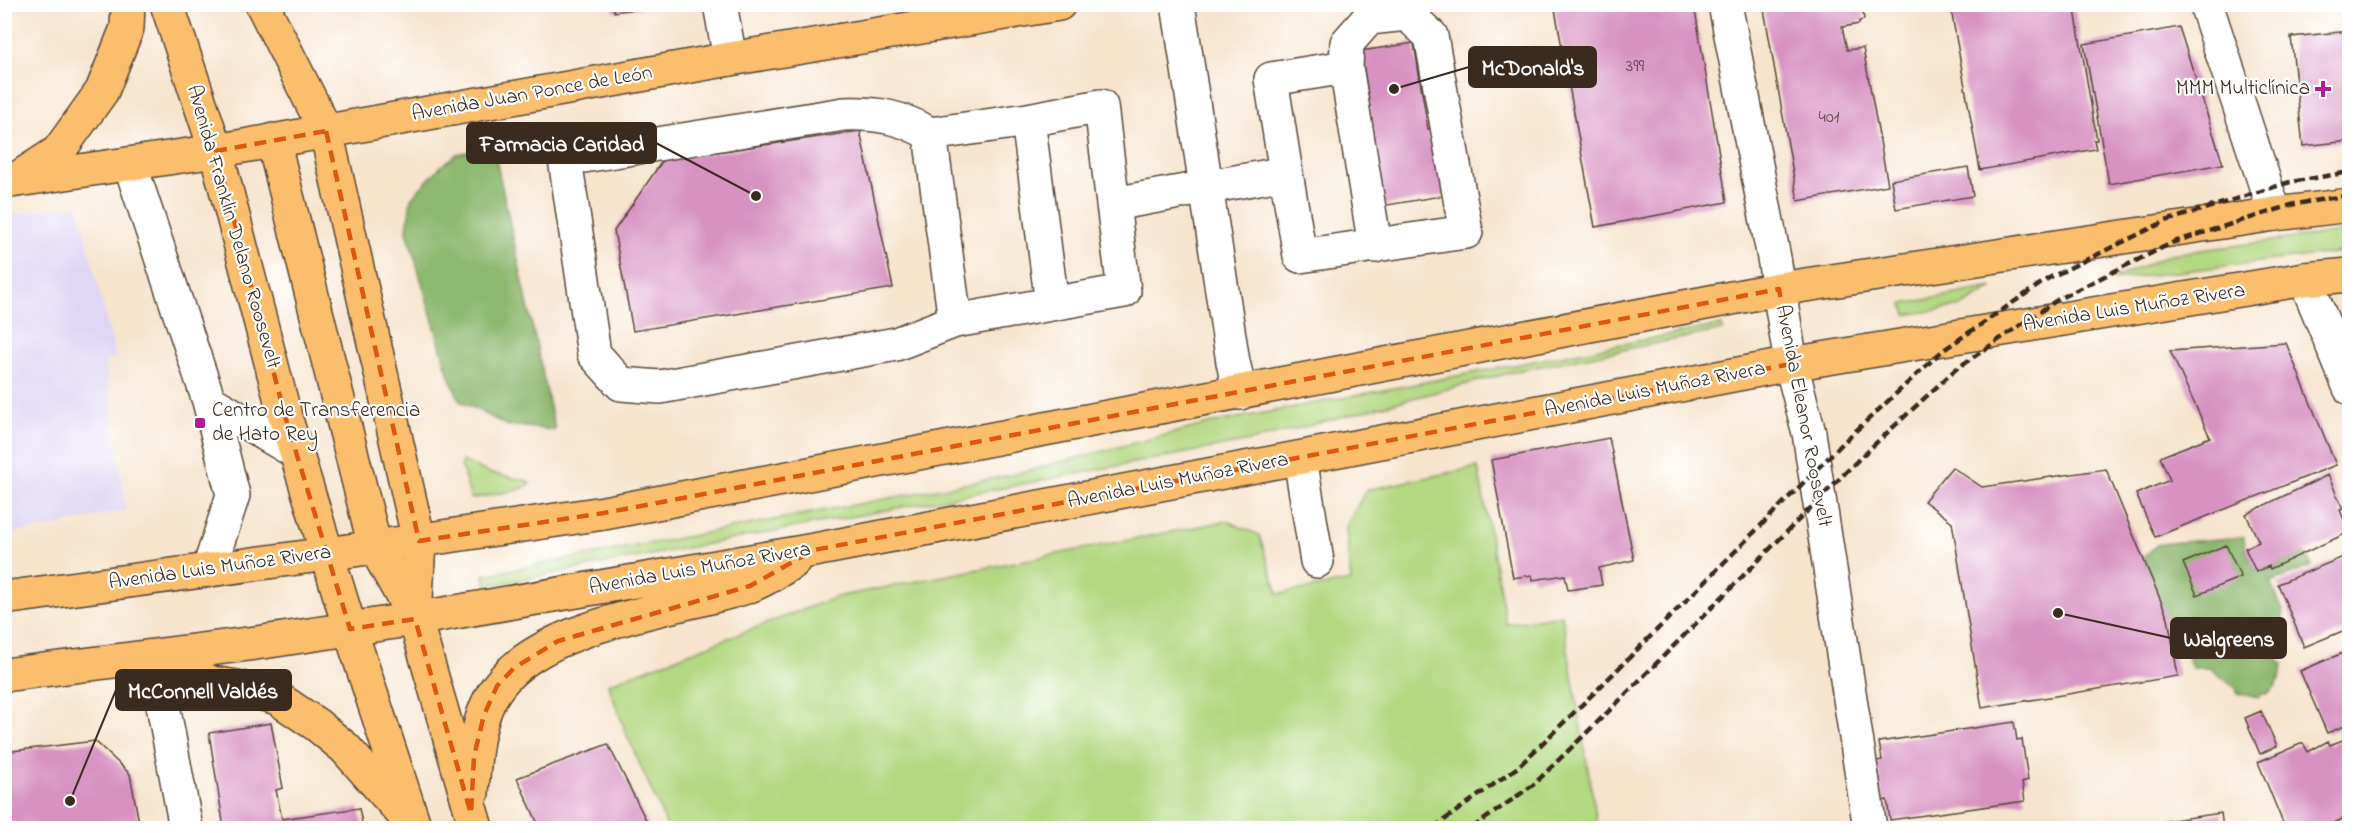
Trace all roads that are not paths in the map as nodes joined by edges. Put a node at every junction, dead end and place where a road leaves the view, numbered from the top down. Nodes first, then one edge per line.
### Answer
1 (128, 4) edge
2 (167, 4) edge
3 (262, 4) edge
4 (720, 4) edge
5 (1059, 4) edge
6 (1178, 4) edge
7 (1725, 4) edge
8 (2206, 4) edge
9 (730, 59) junction
10 (1346, 67) junction
11 (1028, 120) junction
12 (326, 131) junction
13 (930, 134) junction
14 (273, 140) junction
15 (216, 151) junction
16 (130, 164) junction
17 (1286, 173) junction
18 (10, 181) edge
19 (1206, 186) junction
20 (1113, 204) junction
21 (2349, 205) edge
22 (2275, 214) junction
23 (1375, 246) junction
24 (2349, 275) edge
25 (2305, 279) junction
26 (1779, 289) junction
27 (1052, 304) junction
28 (955, 321) junction
29 (1791, 364) junction
30 (2349, 388) edge
31 (1240, 393) junction
32 (209, 401) junction
33 (296, 452) junction
34 (1300, 458) junction
35 (419, 541) junction
36 (375, 547) junction
37 (814, 550) junction
38 (327, 554) junction
39 (1317, 561) dead end
40 (209, 569) junction
41 (4, 598) edge
42 (414, 619) junction
43 (350, 629) junction
44 (154, 657) junction
45 (4, 675) edge
46 (473, 821) edge
47 (186, 828) edge
48 (415, 828) edge
49 (1870, 828) edge

1 - 18 main road
2 - 15 main road, Avenida Franklin Delano Roosevelt
3 - 12 main road
4 - 9 street
5 - 9 main road, Avenida Juan Ponce de León
6 - 19 street
7 - 26 street, Avenida Eleanor Roosevelt
8 - 22 street
9 - 12 main road, Avenida Juan Ponce de León
10 - 17 street
10 - 23 street
10 - 23 street
11 - 13 street
11 - 20 street
11 - 27 street
12 - 14 main road, Avenida Juan Ponce de León
12 - 35 main road
13 - 28 street
13 - 28 street
14 - 15 main road, Avenida Juan Ponce de León
14 - 36 main road
15 - 16 main road, Avenida Juan Ponce de León
15 - 33 main road, Avenida Franklin Delano Roosevelt
16 - 18 main road, Avenida Juan Ponce de León
16 - 32 street
17 - 19 street
17 - 23 street
19 - 20 street
19 - 31 street
20 - 27 street
21 - 22 main road, Avenida Luis Muñoz Rivera
22 - 26 main road, Avenida Luis Muñoz Rivera
24 - 25 main road, Avenida Luis Muñoz Rivera
25 - 29 main road, Avenida Luis Muñoz Rivera
25 - 30 street
26 - 29 street, Avenida Eleanor Roosevelt
26 - 31 main road, Avenida Luis Muñoz Rivera
27 - 28 street
29 - 34 main road, Avenida Luis Muñoz Rivera
29 - 49 street, Avenida Eleanor Roosevelt
31 - 35 main road, Avenida Luis Muñoz Rivera
32 - 33 street
32 - 40 street
33 - 38 main road, Avenida Franklin Delano Roosevelt
34 - 37 main road, Avenida Luis Muñoz Rivera
34 - 39 street
35 - 36 main road, Avenida Luis Muñoz Rivera
35 - 42 main road
36 - 38 main road, Avenida Luis Muñoz Rivera
36 - 42 main road
37 - 42 main road, Avenida Luis Muñoz Rivera
37 - 46 main road
38 - 40 main road, Avenida Luis Muñoz Rivera
38 - 43 main road, Avenida Franklin Delano Roosevelt
40 - 41 main road, Avenida Luis Muñoz Rivera
42 - 43 main road, Avenida Luis Muñoz Rivera
42 - 46 main road
43 - 44 main road, Avenida Luis Muñoz Rivera
43 - 48 main road, Avenida Franklin Delano Roosevelt
44 - 45 main road, Avenida Luis Muñoz Rivera
44 - 47 street
44 - 48 main road

